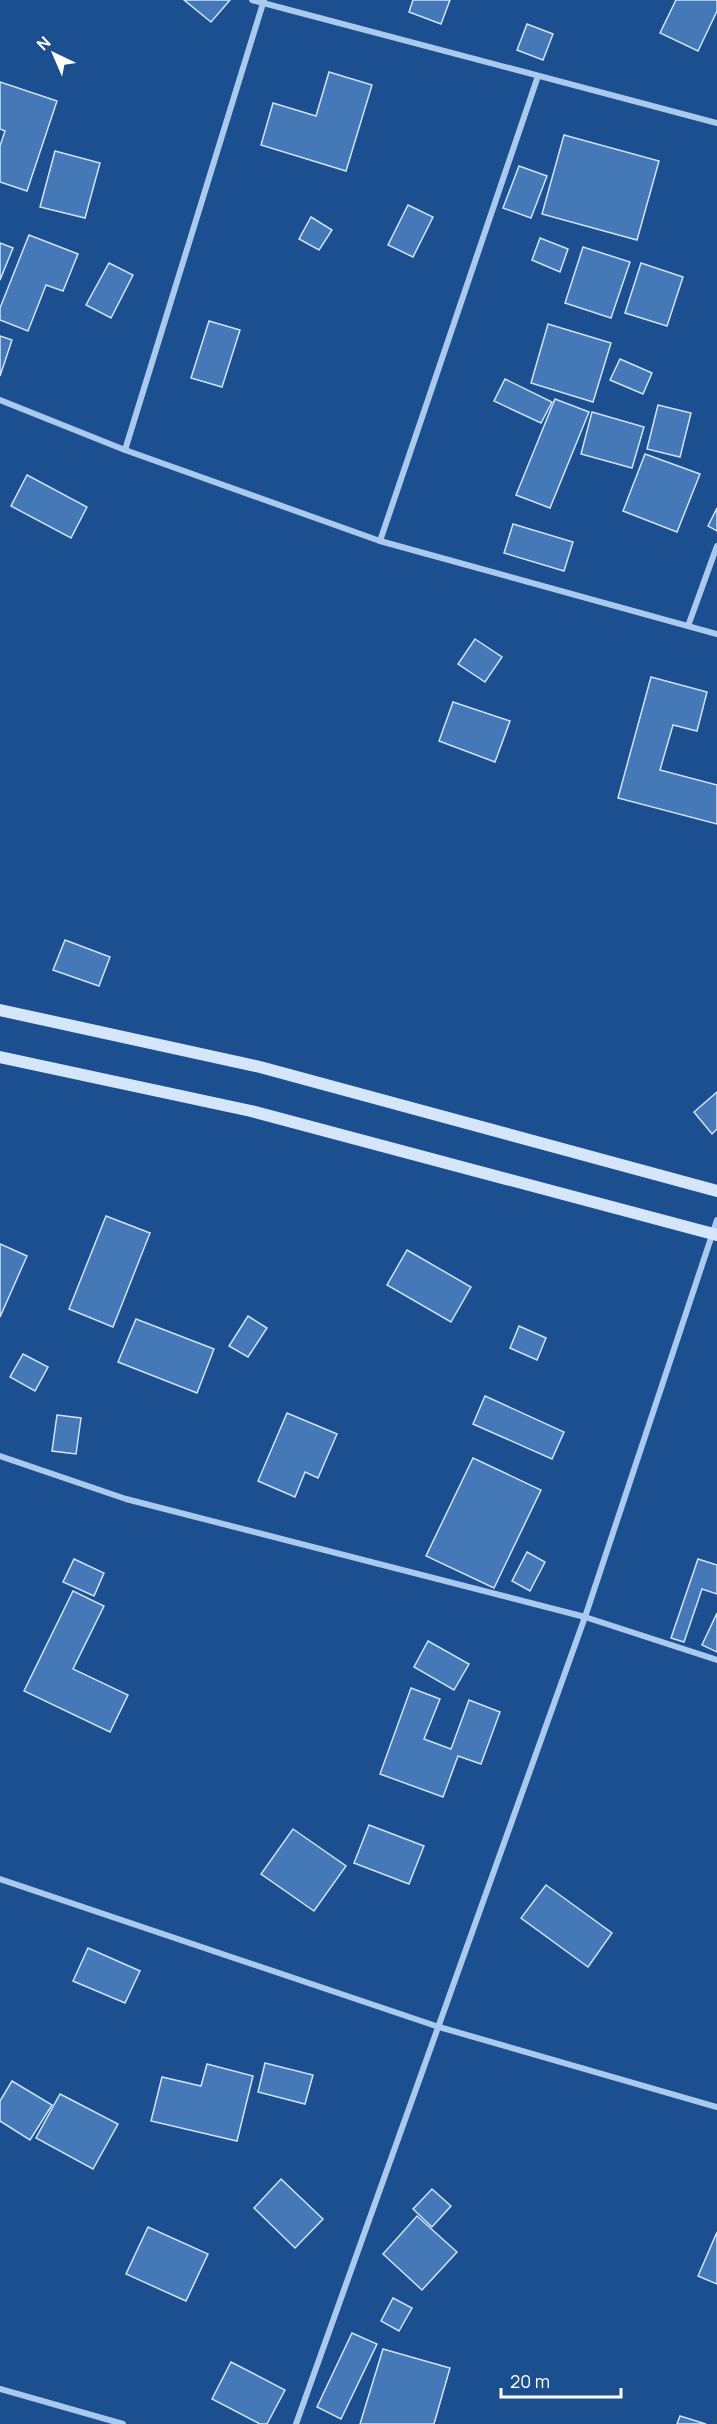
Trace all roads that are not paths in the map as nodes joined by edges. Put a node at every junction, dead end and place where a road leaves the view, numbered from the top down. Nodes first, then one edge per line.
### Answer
1 (252, 0) edge
2 (264, 2) edge
3 (538, 76) junction
4 (717, 123) edge
5 (0, 400) edge
6 (125, 450) junction
7 (380, 541) junction
8 (717, 546) edge
9 (688, 626) junction
10 (717, 634) edge
11 (0, 1010) edge
12 (0, 1057) edge
13 (717, 1191) edge
14 (717, 1220) edge
15 (715, 1234) edge
16 (0, 1456) edge
17 (585, 1617) junction
18 (717, 1660) edge
19 (0, 1879) edge
20 (439, 2027) junction
21 (717, 2107) edge
22 (0, 2389) edge
23 (123, 2424) edge
24 (296, 2424) edge

1 - 2 street
2 - 3 street
2 - 6 street
3 - 4 street
3 - 7 street
5 - 6 street
6 - 7 street
7 - 9 street
8 - 9 street
9 - 10 street
11 - 13 main road
12 - 15 main road
14 - 15 street
15 - 17 street
16 - 17 street
17 - 18 street
17 - 20 street
19 - 20 street
20 - 21 street
20 - 24 street
22 - 23 street

